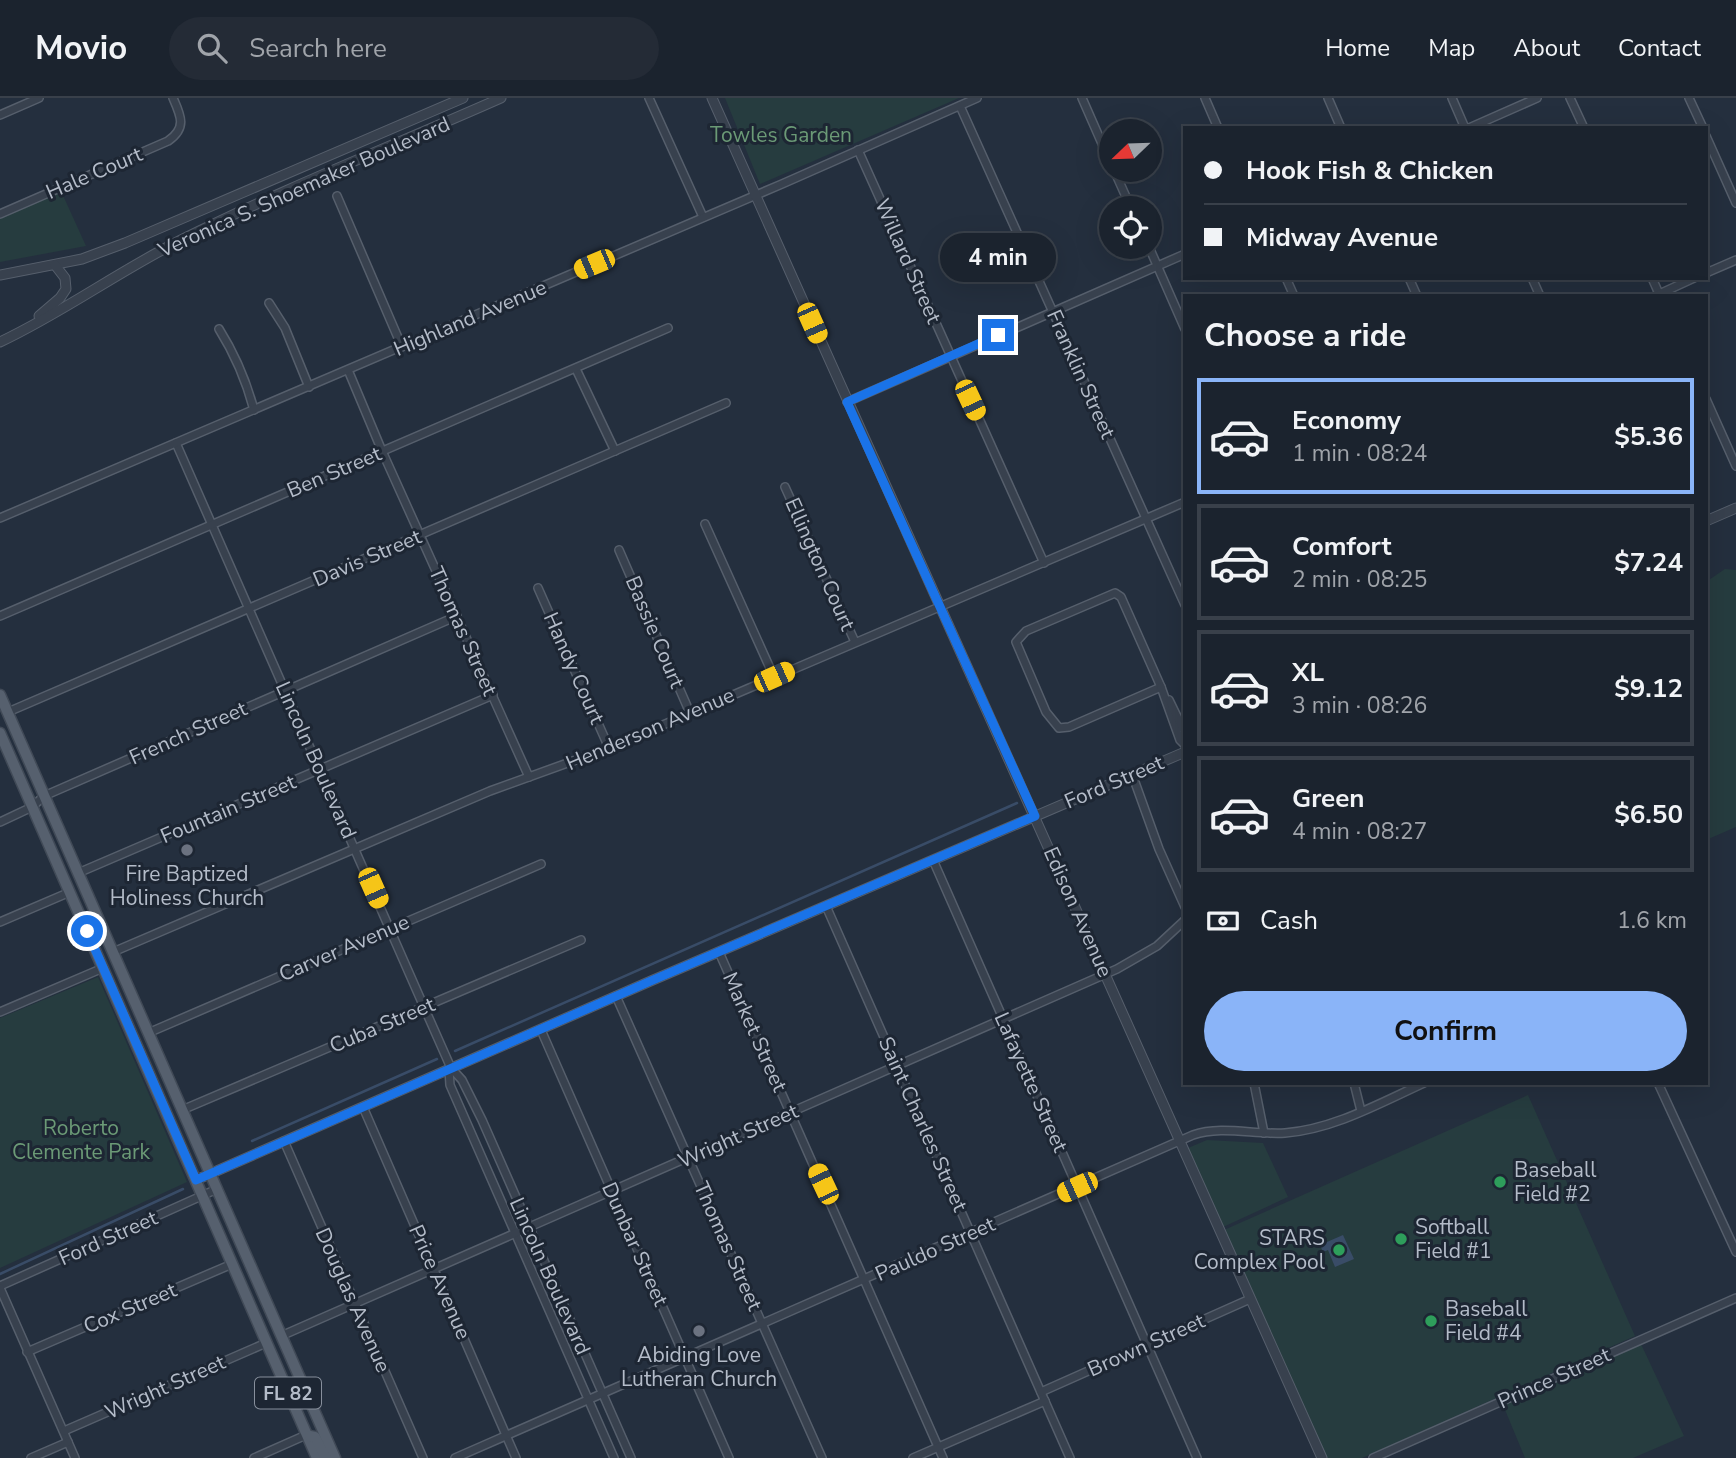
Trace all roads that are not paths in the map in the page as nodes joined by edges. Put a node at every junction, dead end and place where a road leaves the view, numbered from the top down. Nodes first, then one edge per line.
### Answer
1 (39, 98) edge
2 (173, 98) edge
3 (463, 98) edge
4 (501, 98) edge
5 (649, 98) edge
6 (712, 98) edge
7 (977, 98) edge
8 (1082, 98) edge
9 (1205, 98) edge
10 (1328, 98) edge
11 (1451, 98) edge
12 (1537, 98) edge
13 (1570, 98) edge
14 (1689, 98) edge
15 (960, 106) junction
16 (0, 115) edge
17 (1217, 126) edge
18 (1340, 126) edge
19 (1466, 126) edge
20 (1472, 126) edge
21 (1583, 126) edge
22 (1702, 126) edge
23 (1099, 137) edge
24 (1708, 140) edge
25 (858, 150) junction
26 (754, 195) junction
27 (337, 196) dead end
28 (1736, 203) edge
29 (0, 214) edge
30 (703, 217) junction
31 (1183, 255) edge
32 (1154, 259) edge
33 (1736, 260) edge
34 (55, 265) junction
35 (1157, 266) junction
36 (1708, 272) edge
37 (0, 275) edge
38 (1690, 280) edge
39 (1660, 294) edge
40 (269, 303) dead end
41 (1053, 312) junction
42 (1183, 324) edge
43 (668, 328) dead end
44 (219, 329) dead end
45 (19, 333) junction
46 (0, 342) edge
47 (402, 347) junction
48 (951, 356) junction
49 (576, 369) junction
50 (348, 370) junction
51 (309, 387) junction
52 (847, 402) junction
53 (726, 403) dead end
54 (1708, 404) edge
55 (254, 410) junction
56 (176, 443) junction
57 (382, 451) junction
58 (615, 451) junction
59 (1736, 466) edge
60 (785, 487) dead end
61 (1183, 503) edge
62 (1736, 508) edge
63 (0, 518) edge
64 (1146, 519) junction
65 (1708, 520) edge
66 (213, 524) junction
67 (705, 524) dead end
68 (420, 536) junction
69 (619, 550) dead end
70 (1044, 563) junction
71 (538, 588) dead end
72 (1183, 601) edge
73 (940, 608) junction
74 (250, 609) junction
75 (0, 616) edge
76 (457, 617) junction
77 (855, 642) junction
78 (774, 677) junction
79 (1161, 687) junction
80 (285, 691) junction
81 (0, 695) edge
82 (493, 695) junction
83 (8, 712) junction
84 (690, 713) junction
85 (1183, 729) edge
86 (0, 733) edge
87 (1183, 743) edge
88 (610, 748) junction
89 (1183, 753) edge
90 (321, 770) junction
91 (1132, 774) junction
92 (529, 777) junction
93 (44, 796) junction
94 (33, 807) junction
95 (1035, 816) junction
96 (0, 822) edge
97 (355, 848) junction
98 (933, 860) junction
99 (541, 864) dead end
100 (78, 873) junction
101 (70, 892) junction
102 (1183, 903) edge
103 (826, 906) junction
104 (0, 922) edge
105 (1183, 922) edge
106 (390, 928) junction
107 (581, 940) dead end
108 (719, 952) junction
109 (113, 953) junction
110 (103, 968) junction
111 (1105, 973) junction
112 (123, 975) junction
113 (616, 996) junction
114 (424, 1007) junction
115 (0, 1012) edge
116 (1003, 1019) junction
117 (541, 1030) junction
118 (148, 1032) junction
119 (897, 1066) junction
120 (450, 1069) junction
121 (1254, 1085) edge
122 (1354, 1085) edge
123 (1420, 1085) edge
124 (1659, 1085) edge
125 (363, 1107) junction
126 (182, 1110) junction
127 (1361, 1111) junction
128 (791, 1113) junction
129 (1264, 1133) junction
130 (284, 1141) junction
131 (1180, 1142) junction
132 (688, 1158) junction
133 (210, 1174) junction
134 (196, 1180) junction
135 (1077, 1187) junction
136 (217, 1189) junction
137 (612, 1191) junction
138 (203, 1196) junction
139 (529, 1227) junction
140 (515, 1234) junction
141 (971, 1234) junction
142 (1736, 1252) edge
143 (232, 1264) junction
144 (434, 1269) junction
145 (866, 1280) junction
146 (0, 1287) edge
147 (1736, 1297) edge
148 (1250, 1299) junction
149 (355, 1304) junction
150 (763, 1324) junction
151 (260, 1328) junction
152 (281, 1336) junction
153 (266, 1343) junction
154 (1147, 1345) junction
155 (27, 1352) junction
156 (685, 1359) junction
157 (1041, 1392) junction
158 (603, 1394) junction
159 (589, 1400) junction
160 (1045, 1401) junction
161 (64, 1432) junction
162 (306, 1434) junction
163 (507, 1435) junction
164 (68, 1442) junction
165 (938, 1447) junction
166 (31, 1458) edge
167 (75, 1458) edge
168 (254, 1458) edge
169 (317, 1458) edge
170 (326, 1458) edge
171 (335, 1458) edge
172 (423, 1458) edge
173 (455, 1458) edge
174 (516, 1458) edge
175 (614, 1458) edge
176 (631, 1458) edge
177 (729, 1458) edge
178 (822, 1458) edge
179 (913, 1458) edge
180 (943, 1458) edge
181 (1070, 1458) edge
182 (1197, 1458) edge
183 (1322, 1458) edge
184 (1373, 1458) edge

1 - 16 street
2 - 29 street, Hale Court
3 - 34 street, Veronica S. Shoemaker Boulevard
4 - 45 street, Veronica S. Shoemaker Boulevard
5 - 30 street
6 - 26 street, Edison Avenue
7 - 15 street, Highland Avenue
8 - 23 street
9 - 17 street
10 - 18 street
11 - 19 street
12 - 20 street
13 - 21 street
14 - 22 street
15 - 25 street, Highland Avenue
15 - 41 street, Franklin Street
24 - 28 street
25 - 26 street, Highland Avenue
25 - 48 street, Willard Street
26 - 30 street, Highland Avenue
26 - 52 street, Edison Avenue
27 - 47 street
30 - 47 street, Highland Avenue
31 - 35 street
32 - 35 street
33 - 36 street
34 - 37 street, Veronica S. Shoemaker Boulevard
34 - 45 street
35 - 41 street
35 - 42 street
38 - 39 street
40 - 51 street
41 - 48 street
41 - 64 street, Franklin Street
43 - 49 street, Ben Street
44 - 55 street
45 - 46 street, Veronica S. Shoemaker Boulevard
47 - 50 street, Highland Avenue
48 - 52 street
48 - 70 street, Willard Street
49 - 57 street, Ben Street
49 - 58 street
50 - 51 street, Highland Avenue
50 - 57 street, Thomas Street
51 - 55 street, Highland Avenue
52 - 73 street, Edison Avenue
53 - 58 street, Davis Street
54 - 59 street
55 - 56 street, Highland Avenue
56 - 63 street, Highland Avenue
56 - 66 street, Lincoln Boulevard
57 - 66 street, Ben Street
57 - 68 street, Thomas Street
58 - 68 street, Davis Street
60 - 77 street, Ellington Court
61 - 64 street, Henderson Avenue
62 - 65 street
64 - 70 street, Henderson Avenue
64 - 72 street, Franklin Street
66 - 74 street, Lincoln Boulevard
66 - 75 street, Ben Street
67 - 78 street
68 - 74 street, Davis Street
68 - 76 street, Thomas Street
69 - 84 street, Bassie Court
70 - 73 street, Henderson Avenue
71 - 88 street, Handy Court
73 - 77 street, Henderson Avenue
73 - 95 street, Edison Avenue
74 - 80 street, Lincoln Boulevard
74 - 83 street, Davis Street
76 - 80 street, French Street
76 - 82 street, Thomas Street
77 - 78 street, Henderson Avenue
78 - 84 street, Henderson Avenue
79 - 79 street
79 - 85 street
79 - 87 street
80 - 90 street, Lincoln Boulevard
80 - 93 street, French Street
81 - 83 main road, FL 82
82 - 90 street, Fountain Street
82 - 92 street, Thomas Street
83 - 93 main road, FL 82
84 - 88 street, Henderson Avenue
86 - 94 main road, FL 82
88 - 92 street, Henderson Avenue
89 - 91 street, Ford Street
90 - 97 street, Lincoln Boulevard
90 - 100 street, Fountain Street
91 - 95 street, Ford Street
91 - 102 street
92 - 97 street, Henderson Avenue
93 - 94 street, French Street
93 - 100 main road, FL 82
94 - 96 street, French Street
94 - 101 main road, FL 82
95 - 98 street, Ford Street
95 - 111 street, Edison Avenue
97 - 106 street, Lincoln Boulevard
97 - 109 street, Henderson Avenue
98 - 103 street, Ford Street
98 - 116 street, Lafayette Street
99 - 106 street, Carver Avenue
100 - 109 main road, FL 82
101 - 104 street
101 - 110 main road, FL 82
103 - 108 street, Ford Street
103 - 119 street, Saint Charles Street
105 - 111 street, Wright Street
106 - 114 street, Lincoln Boulevard
106 - 118 street, Carver Avenue
107 - 114 street, Cuba Street
108 - 113 street, Ford Street
108 - 128 street, Market Street
109 - 112 main road, FL 82
110 - 112 main road
110 - 115 street
110 - 134 main road, FL 82
111 - 116 street, Wright Street
111 - 131 street, Edison Avenue
112 - 118 main road, FL 82
113 - 117 street, Ford Street
113 - 132 street, Thomas Street
114 - 120 street, Lincoln Boulevard
114 - 126 street, Cuba Street
116 - 119 street, Wright Street
116 - 135 street, Lafayette Street
117 - 120 street, Ford Street
117 - 137 street, Dunbar Street
118 - 126 main road, FL 82
119 - 128 street, Wright Street
119 - 141 street, Saint Charles Street
120 - 125 street, Ford Street
120 - 139 street, Lincoln Boulevard
120 - 140 street, Lincoln Boulevard
121 - 129 street
122 - 127 street
123 - 127 street, Pauldo Street
124 - 142 street
125 - 130 street, Ford Street
125 - 144 street, Price Avenue
126 - 133 main road, FL 82
127 - 129 street, Pauldo Street
128 - 132 street, Wright Street
128 - 145 street, Market Street
129 - 131 street, Pauldo Street
130 - 133 street, Ford Street
130 - 149 street, Douglas Avenue
131 - 135 street, Pauldo Street
131 - 148 street, Edison Avenue
132 - 137 street, Wright Street
132 - 150 street, Thomas Street
133 - 134 street, Ford Street
133 - 136 main road, FL 82
134 - 138 main road, FL 82
135 - 141 street, Pauldo Street
135 - 154 street, Lafayette Street
136 - 138 street, Ford Street
136 - 152 main road, FL 82
137 - 139 street, Wright Street
137 - 156 street, Dunbar Street
138 - 143 main road, FL 82
138 - 146 street, Ford Street
139 - 140 street, Wright Street
139 - 158 street, Lincoln Boulevard
140 - 144 street, Wright Street
140 - 159 street, Lincoln Boulevard
141 - 145 street, Pauldo Street
141 - 157 street, Saint Charles Street
143 - 151 main road, FL 82
143 - 155 street, Cox Street
144 - 149 street, Wright Street
144 - 163 street, Price Avenue
145 - 150 street, Pauldo Street
145 - 165 street, Market Street
146 - 155 street
147 - 184 street, Prince Street
148 - 154 street, Brown Street
148 - 183 street, Edison Avenue
149 - 152 street, Wright Street
149 - 172 street, Douglas Avenue
150 - 156 street, Pauldo Street
150 - 178 street, Thomas Street
151 - 152 main road
151 - 153 main road, FL 82
152 - 171 main road, FL 82
153 - 161 street, Wright Street
153 - 162 main road, FL 82
154 - 157 street, Brown Street
154 - 182 street, Lafayette Street
155 - 161 street
156 - 158 street, Pauldo Street
156 - 177 street, Dunbar Street
157 - 160 street, Saint Charles Street
158 - 159 street, Pauldo Street
158 - 176 street, Lincoln Boulevard
159 - 163 street, Pauldo Street
159 - 175 street, Lincoln Boulevard
160 - 165 street
160 - 181 street, Saint Charles Street
161 - 164 street
162 - 168 street
162 - 169 main road, FL 82
162 - 170 main road
163 - 173 street, Pauldo Street
163 - 174 street, Price Avenue
164 - 166 street
164 - 167 street
165 - 179 street
165 - 180 street, Market Street

